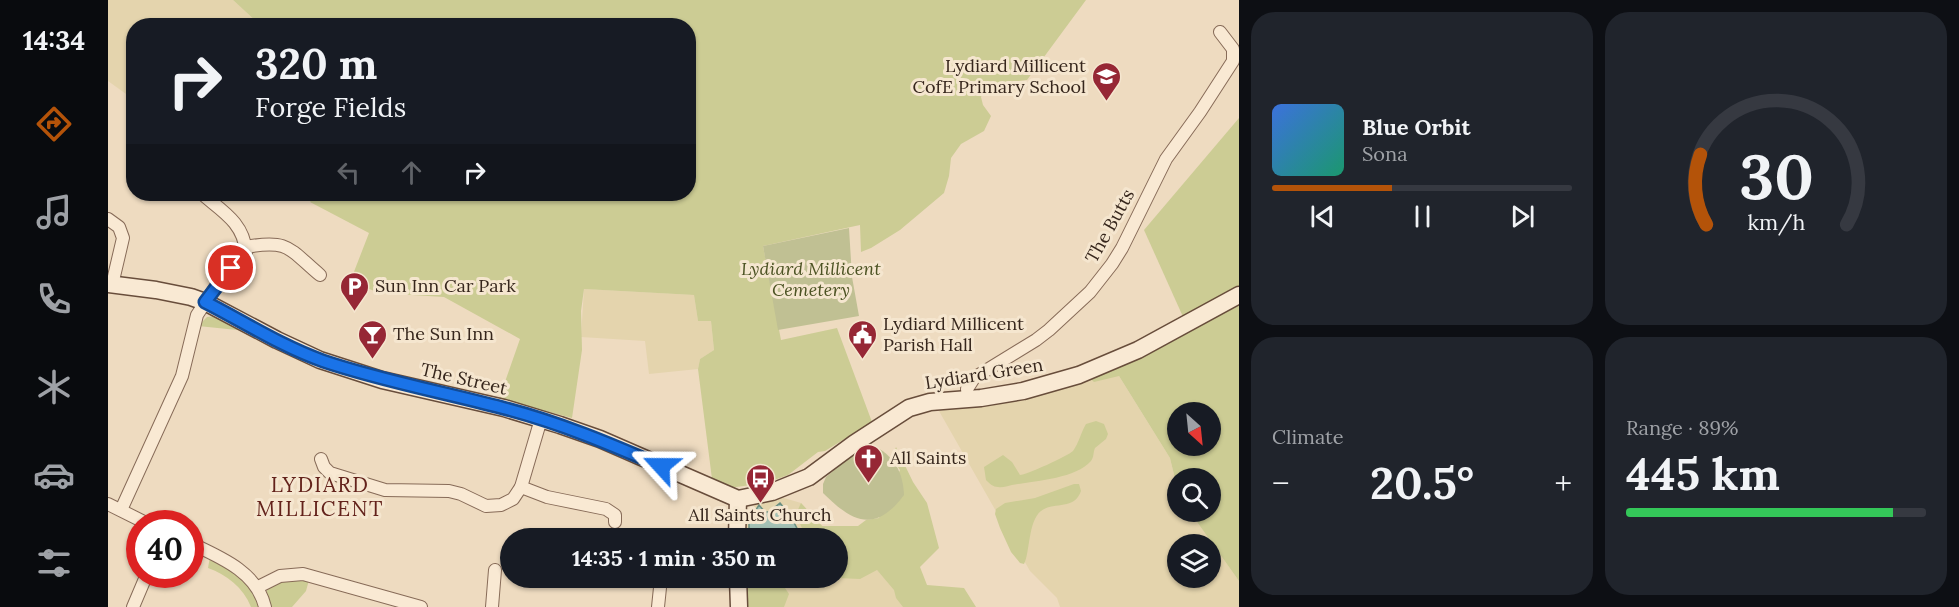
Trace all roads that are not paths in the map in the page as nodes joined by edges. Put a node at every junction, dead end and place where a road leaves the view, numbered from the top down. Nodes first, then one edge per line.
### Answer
1 (1220, 32) dead end
2 (210, 201) edge
3 (108, 219) edge
4 (246, 247) junction
5 (320, 275) dead end
6 (110, 285) edge
7 (1239, 295) edge
8 (205, 302) junction
9 (968, 399) junction
10 (541, 419) junction
11 (312, 474) dead end
12 (521, 487) junction
13 (738, 499) junction
14 (108, 504) edge
15 (121, 510) junction
16 (126, 513) edge
17 (615, 522) dead end
18 (737, 528) edge
19 (204, 549) edge
20 (495, 570) dead end
21 (258, 587) junction
22 (141, 588) edge
23 (660, 588) edge
24 (738, 588) edge
25 (133, 607) edge
26 (265, 607) edge
27 (421, 607) edge
28 (492, 607) edge
29 (658, 607) edge
30 (739, 607) edge

1 - 9 street, The Butts
2 - 4 street
3 - 6 street
4 - 5 street
4 - 8 street
6 - 8 street, The Street
7 - 9 street, Lydiard Green
8 - 10 street, The Street
8 - 15 street
9 - 13 street, Lydiard Green
10 - 12 street
10 - 13 street, The Street
11 - 12 street
12 - 17 street
13 - 18 street
14 - 15 street
15 - 16 street
19 - 21 street
20 - 28 street
21 - 26 street
21 - 27 street
22 - 25 street
23 - 29 street
24 - 30 street

